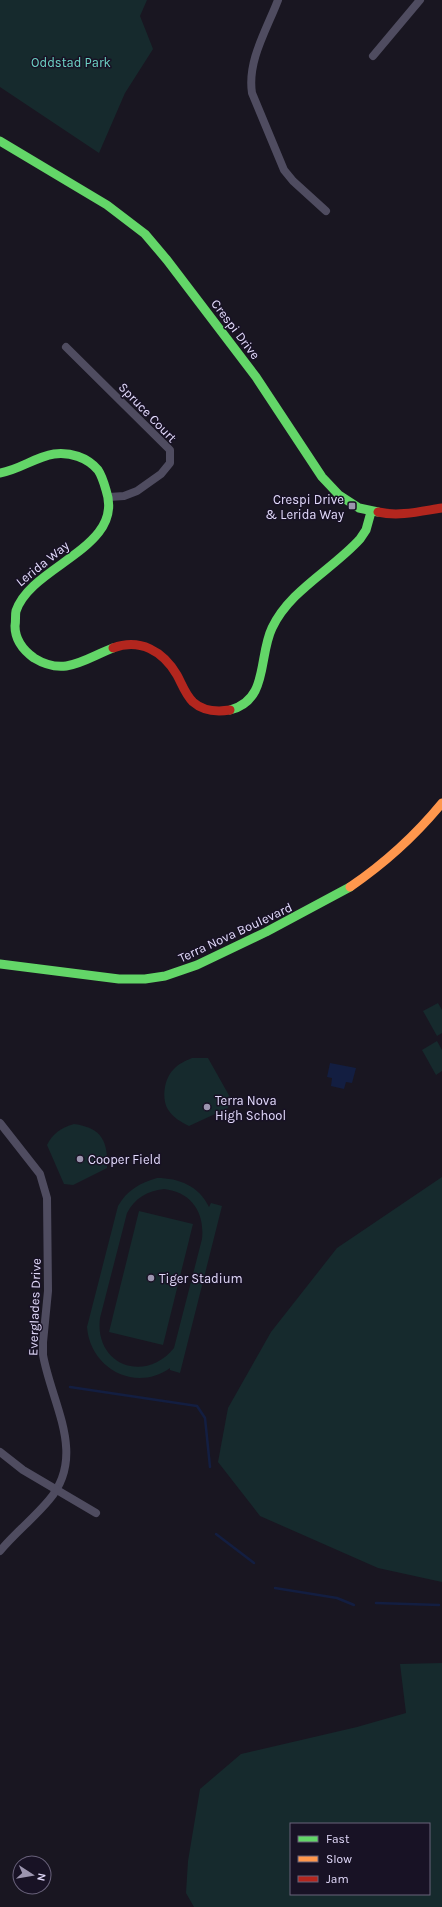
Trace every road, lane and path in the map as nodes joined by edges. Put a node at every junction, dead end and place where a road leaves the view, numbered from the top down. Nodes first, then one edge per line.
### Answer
1 (278, 0) edge
2 (420, 0) edge
3 (373, 56) dead end
4 (0, 141) edge
5 (326, 211) dead end
6 (66, 347) dead end
7 (0, 473) edge
8 (109, 498) junction
9 (442, 508) edge
10 (371, 512) junction
11 (442, 804) edge
12 (0, 964) edge
13 (0, 1123) edge
14 (0, 1452) edge
15 (56, 1490) junction
16 (96, 1513) dead end
17 (0, 1551) edge

1 - 5 street
2 - 3 street
4 - 10 street, Crespi Drive
6 - 8 street, Spruce Court
7 - 8 street, Lerida Way
8 - 10 street, Lerida Way
9 - 10 street, Crespi Drive
11 - 12 street, Terra Nova Boulevard
13 - 15 street, Everglades Drive
14 - 15 street
15 - 16 street
15 - 17 street, Everglades Drive

